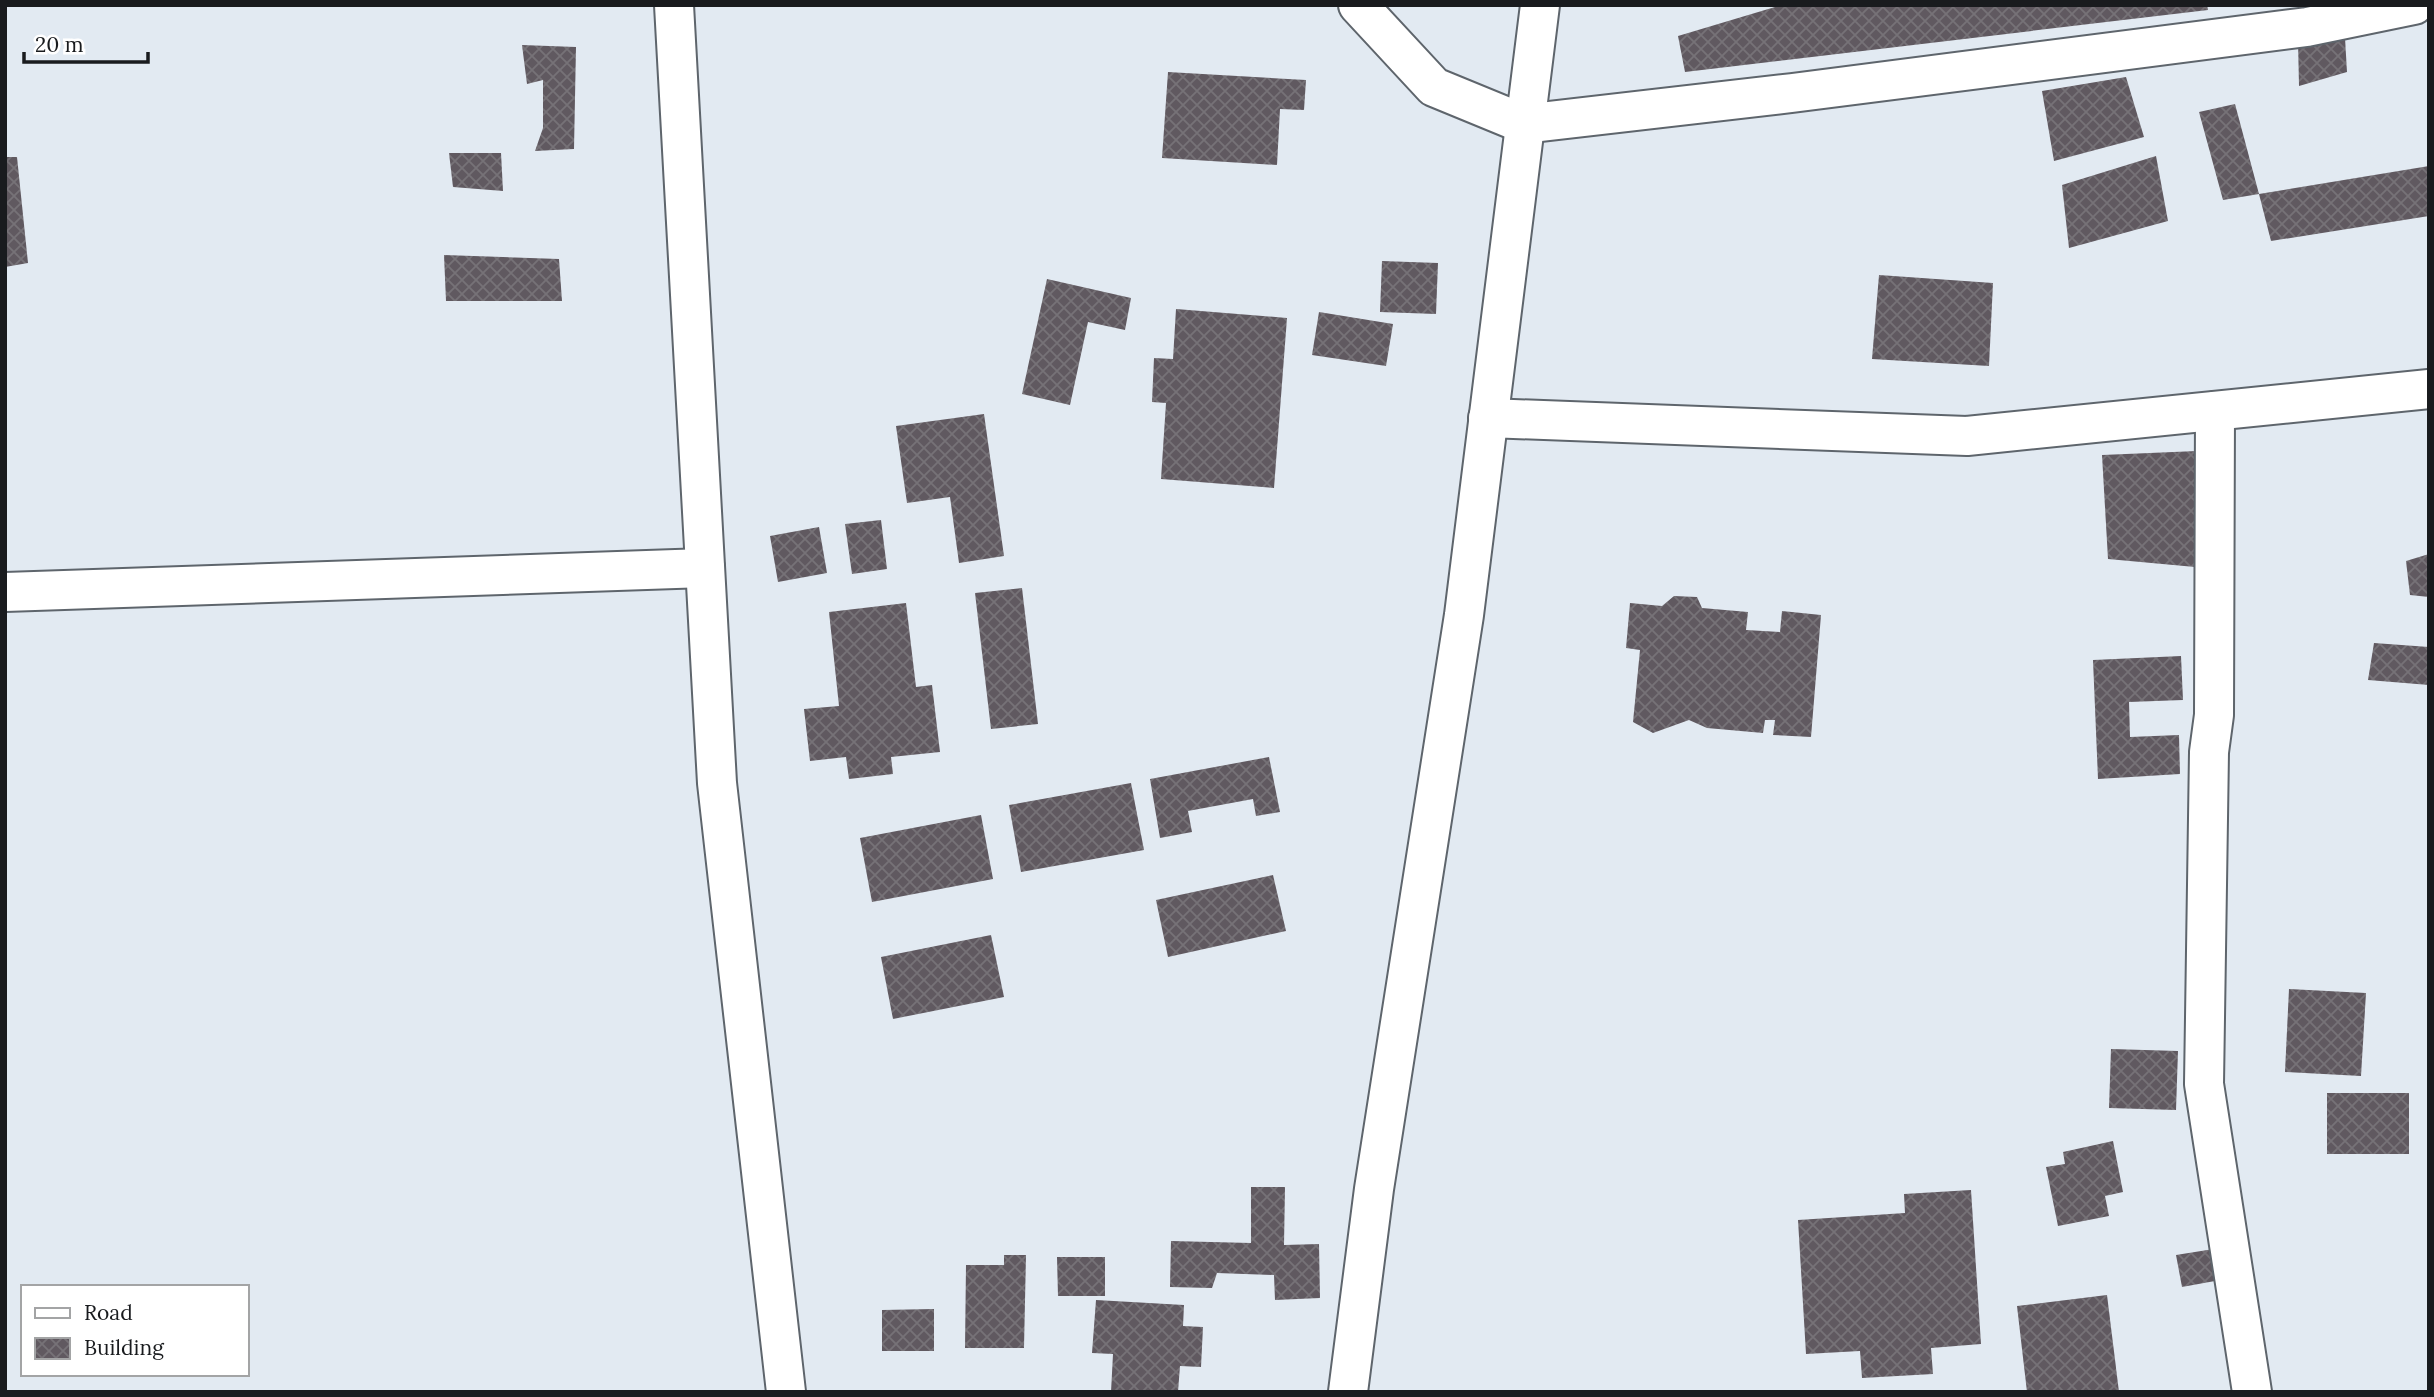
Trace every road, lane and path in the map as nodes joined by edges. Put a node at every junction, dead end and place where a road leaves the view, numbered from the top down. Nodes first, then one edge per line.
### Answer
1 (674, 5) edge
2 (1357, 5) edge
3 (1540, 5) edge
4 (2414, 5) edge
5 (1524, 124) junction
6 (2429, 389) edge
7 (2215, 411) junction
8 (1488, 418) junction
9 (705, 568) junction
10 (5, 592) edge
11 (786, 1392) edge
12 (1348, 1392) edge
13 (2252, 1392) edge

1 - 9 street
2 - 5 street
3 - 5 street
4 - 5 street
5 - 8 street
6 - 7 street
7 - 8 street
7 - 13 street
8 - 12 street
9 - 10 street
9 - 11 street

